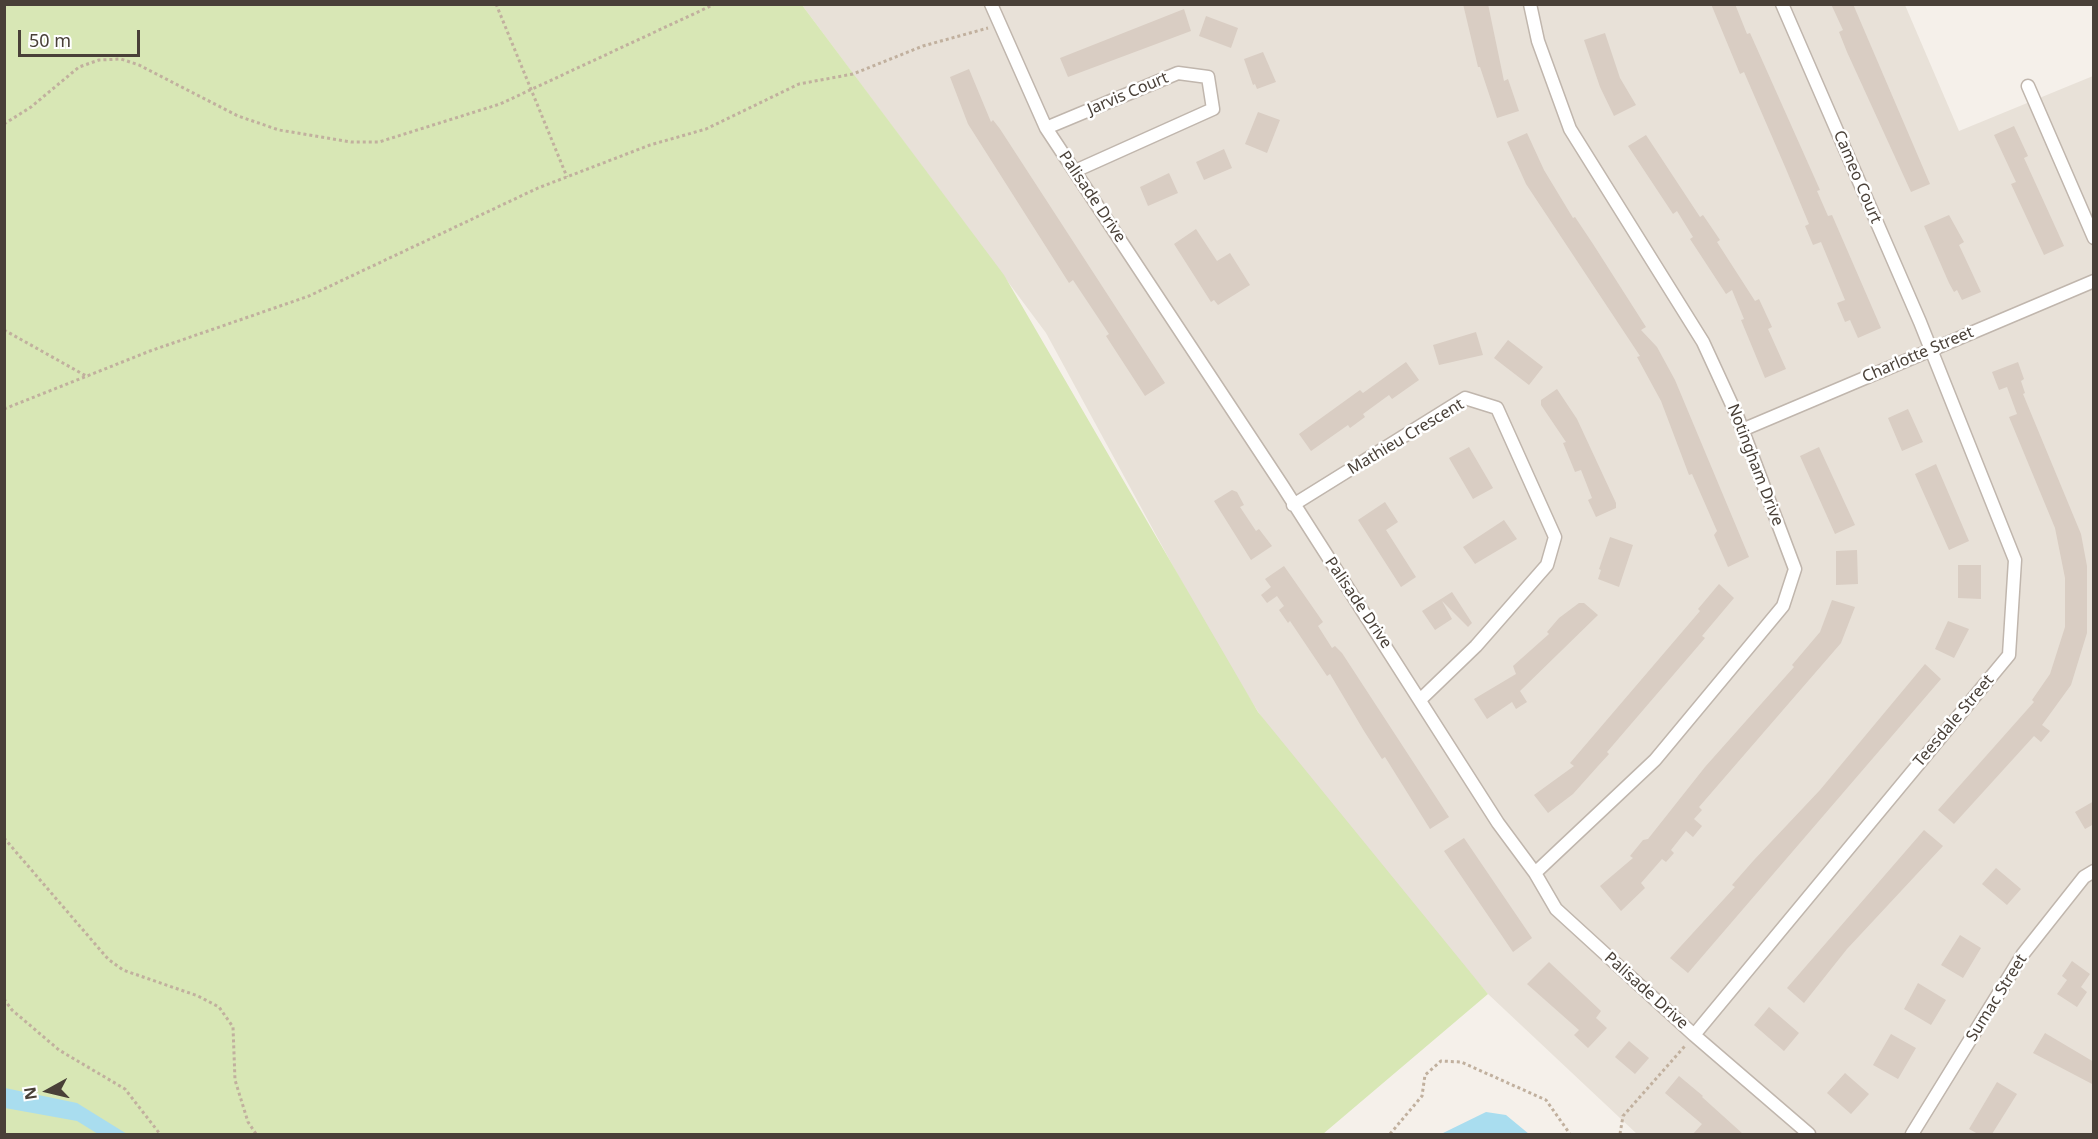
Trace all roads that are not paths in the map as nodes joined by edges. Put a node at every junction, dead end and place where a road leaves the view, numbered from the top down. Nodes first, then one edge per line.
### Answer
1 (991, 4) edge
2 (1530, 4) edge
3 (1782, 4) edge
4 (2028, 86) dead end
5 (1046, 128) junction
6 (1075, 171) junction
7 (2094, 238) edge
8 (2094, 281) edge
9 (1929, 350) junction
10 (1742, 430) junction
11 (1293, 506) junction
12 (1421, 699) junction
13 (2094, 871) edge
14 (1536, 873) junction
15 (1694, 1035) junction
16 (1809, 1134) edge
17 (1912, 1134) edge

1 - 5 street, Palisade Drive
2 - 10 street, Notingham Drive
3 - 9 street, Cameo Court
4 - 7 street
5 - 6 street, Palisade Drive
5 - 6 street, Jarvis Court
6 - 11 street, Palisade Drive
8 - 9 street, Charlotte Street
9 - 10 street, Charlotte Street
9 - 15 street, Teesdale Street
10 - 14 street, Notingham Drive
11 - 12 street, Palisade Drive
11 - 12 street, Mathieu Crescent
12 - 14 street, Palisade Drive
13 - 17 street, Sumac Street
14 - 15 street, Palisade Drive
15 - 16 street, Palisade Drive

